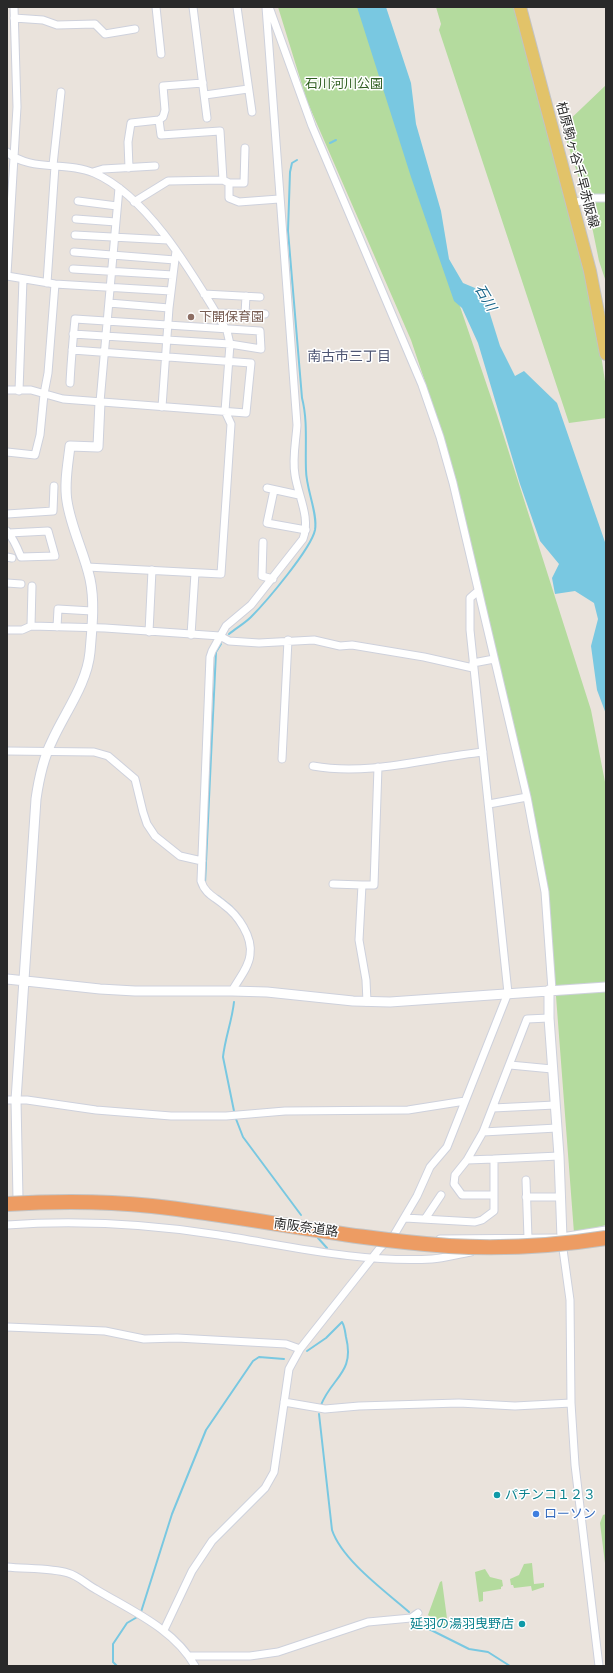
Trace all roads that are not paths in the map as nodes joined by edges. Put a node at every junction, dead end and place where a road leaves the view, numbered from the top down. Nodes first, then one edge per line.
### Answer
1 (14, 7) edge
2 (156, 7) edge
3 (193, 7) edge
4 (237, 7) edge
5 (267, 7) edge
6 (520, 7) edge
7 (14, 18) junction
8 (135, 29) dead end
9 (161, 54) dead end
10 (203, 83) junction
11 (248, 89) junction
12 (61, 92) dead end
13 (205, 95) junction
14 (252, 112) dead end
15 (207, 118) dead end
16 (159, 120) junction
17 (245, 148) dead end
18 (7, 152) edge
19 (13, 157) junction
20 (54, 166) junction
21 (155, 166) dead end
22 (129, 168) junction
23 (93, 172) junction
24 (226, 181) junction
25 (119, 188) junction
26 (9, 189) edge
27 (606, 198) edge
28 (279, 199) junction
29 (78, 201) dead end
30 (134, 202) junction
31 (573, 203) junction
32 (117, 206) junction
33 (76, 219) dead end
34 (116, 222) junction
35 (75, 234) dead end
36 (115, 237) junction
37 (168, 240) junction
38 (74, 252) dead end
39 (176, 252) junction
40 (113, 255) junction
41 (175, 260) junction
42 (73, 269) dead end
43 (112, 271) junction
44 (7, 275) edge
45 (173, 276) junction
46 (23, 279) junction
47 (47, 283) junction
48 (55, 284) junction
49 (111, 287) junction
50 (171, 291) junction
51 (204, 294) junction
52 (246, 296) junction
53 (260, 297) dead end
54 (109, 303) junction
55 (169, 308) junction
56 (216, 313) junction
57 (245, 314) junction
58 (265, 314) dead end
59 (108, 320) junction
60 (169, 324) junction
61 (226, 329) junction
62 (73, 334) junction
63 (106, 337) junction
64 (168, 341) junction
65 (230, 344) junction
66 (72, 350) junction
67 (105, 352) junction
68 (606, 354) edge
69 (166, 357) junction
70 (229, 362) junction
71 (70, 383) dead end
72 (7, 390) edge
73 (19, 391) junction
74 (44, 394) junction
75 (100, 402) junction
76 (162, 406) junction
77 (225, 411) junction
78 (7, 452) edge
79 (54, 486) dead end
80 (299, 495) junction
81 (7, 514) edge
82 (306, 530) junction
83 (8, 532) edge
84 (263, 542) dead end
85 (87, 567) junction
86 (152, 570) junction
87 (195, 573) junction
88 (272, 579) junction
89 (7, 583) edge
90 (21, 584) dead end
91 (32, 586) dead end
92 (478, 591) junction
93 (92, 611) junction
94 (31, 626) junction
95 (57, 627) junction
96 (92, 628) junction
97 (7, 630) edge
98 (148, 632) junction
99 (191, 635) junction
100 (220, 636) junction
101 (288, 640) junction
102 (494, 659) junction
103 (473, 666) junction
104 (7, 751) edge
105 (483, 752) junction
106 (47, 753) junction
107 (282, 759) dead end
108 (313, 766) dead end
109 (378, 767) junction
110 (527, 797) junction
111 (488, 804) junction
112 (202, 861) junction
113 (333, 884) dead end
114 (362, 885) junction
115 (7, 980) edge
116 (22, 980) junction
117 (606, 987) edge
118 (553, 990) junction
119 (232, 991) junction
120 (508, 993) junction
121 (368, 1002) junction
122 (549, 1018) junction
123 (510, 1065) junction
124 (552, 1069) junction
125 (11, 1100) edge
126 (465, 1101) junction
127 (555, 1105) junction
128 (492, 1108) junction
129 (557, 1128) junction
130 (483, 1132) junction
131 (559, 1156) junction
132 (494, 1159) junction
133 (467, 1160) junction
134 (526, 1180) dead end
135 (441, 1195) dead end
136 (494, 1195) junction
137 (526, 1197) junction
138 (560, 1197) junction
139 (7, 1199) edge
140 (12, 1202) edge
141 (7, 1208) edge
142 (405, 1218) junction
143 (425, 1219) junction
144 (7, 1225) edge
145 (606, 1231) edge
146 (394, 1235) junction
147 (528, 1238) junction
148 (562, 1238) junction
149 (606, 1238) edge
150 (606, 1243) edge
151 (373, 1258) junction
152 (7, 1327) edge
153 (300, 1349) junction
154 (284, 1402) junction
155 (571, 1403) junction
156 (7, 1567) edge
157 (418, 1613) dead end
158 (164, 1630) junction
159 (189, 1656) junction
160 (195, 1666) edge
161 (599, 1666) edge

1 - 7 street
2 - 9 street
3 - 10 street
4 - 11 street
5 - 28 street
5 - 92 street
6 - 31 main road, 柏原駒ヶ谷千早赤阪線
7 - 8 street
7 - 19 street
10 - 13 street
10 - 16 street
11 - 13 street
11 - 14 street
12 - 20 street
13 - 15 street
16 - 22 street
16 - 24 street
17 - 24 street
18 - 19 street
19 - 20 street
19 - 26 street
20 - 23 street
20 - 47 street
21 - 22 street
22 - 23 street
23 - 25 street
24 - 28 street
24 - 30 street
25 - 30 street
25 - 32 street
26 - 44 street
27 - 31 street
28 - 80 street
29 - 32 street
30 - 37 street
31 - 68 main road, 柏原駒ヶ谷千早赤阪線
32 - 34 street
33 - 34 street
34 - 36 street
35 - 36 street
36 - 37 street
36 - 40 street
37 - 39 street
38 - 40 street
39 - 41 street
39 - 51 street
40 - 41 street
40 - 43 street
41 - 45 street
42 - 43 street
43 - 45 street
43 - 49 street
44 - 46 street
45 - 50 street
46 - 47 street
46 - 73 street
47 - 48 street
48 - 49 street
48 - 74 street
49 - 50 street
49 - 54 street
50 - 55 street
51 - 52 street
51 - 56 street
52 - 53 street
52 - 57 street
54 - 55 street
54 - 59 street
55 - 60 street
56 - 57 street
56 - 61 street
57 - 58 street
59 - 60 street
59 - 62 street
59 - 63 street
60 - 61 street
60 - 64 street
61 - 65 street
61 - 65 street
62 - 63 street
62 - 66 street
63 - 64 street
63 - 67 street
64 - 65 street
64 - 69 street
65 - 70 street
66 - 67 street
66 - 71 street
67 - 69 street
67 - 75 street
69 - 70 street
69 - 76 street
70 - 77 street
70 - 77 street
72 - 73 street
73 - 74 street
74 - 75 street
74 - 78 street
75 - 76 street
75 - 85 street
76 - 77 street
77 - 87 street
79 - 81 street
80 - 82 street
80 - 82 street
82 - 88 street
83 - 83 street
84 - 88 street
85 - 86 street
85 - 93 street
86 - 87 street
86 - 98 street
87 - 99 street
88 - 100 street
89 - 90 street
91 - 94 street
92 - 102 street
92 - 103 street
93 - 95 street
93 - 96 street
94 - 95 street
94 - 97 street
95 - 96 street
96 - 98 street
96 - 106 street
98 - 99 street
99 - 100 street
100 - 101 street
100 - 112 street
101 - 103 street
101 - 107 street
102 - 103 street
102 - 110 street
103 - 105 street
104 - 106 street
105 - 109 street
105 - 111 street
106 - 112 street
106 - 116 street
108 - 109 street
109 - 114 street
110 - 111 street
110 - 118 street
111 - 120 street
112 - 119 street
113 - 114 street
114 - 121 street
115 - 116 street
116 - 119 street
116 - 125 street
117 - 118 street
118 - 120 street
118 - 122 street
119 - 121 street
120 - 121 street
120 - 126 street
122 - 123 street
122 - 124 street
123 - 124 street
123 - 128 street
124 - 127 street
125 - 126 street
125 - 140 street
126 - 142 street
127 - 128 street
127 - 129 street
128 - 130 street
129 - 130 street
129 - 131 street
130 - 133 street
131 - 132 street
131 - 138 street
132 - 133 street
132 - 136 street
133 - 136 street
134 - 137 street
135 - 143 street
136 - 143 street
137 - 138 street
137 - 147 street
138 - 148 street
139 - 140 street
140 - 146 street
140 - 149 highway, 南阪奈道路, bridge
141 - 150 highway, 南阪奈道路
142 - 143 street
142 - 146 street
144 - 151 street
145 - 148 street
146 - 147 street
146 - 151 street
147 - 148 street
148 - 151 street
148 - 155 street
151 - 153 street
152 - 153 street
153 - 154 street
154 - 155 street
154 - 158 street
155 - 161 street
156 - 158 street
157 - 159 street
158 - 159 street
159 - 160 street

